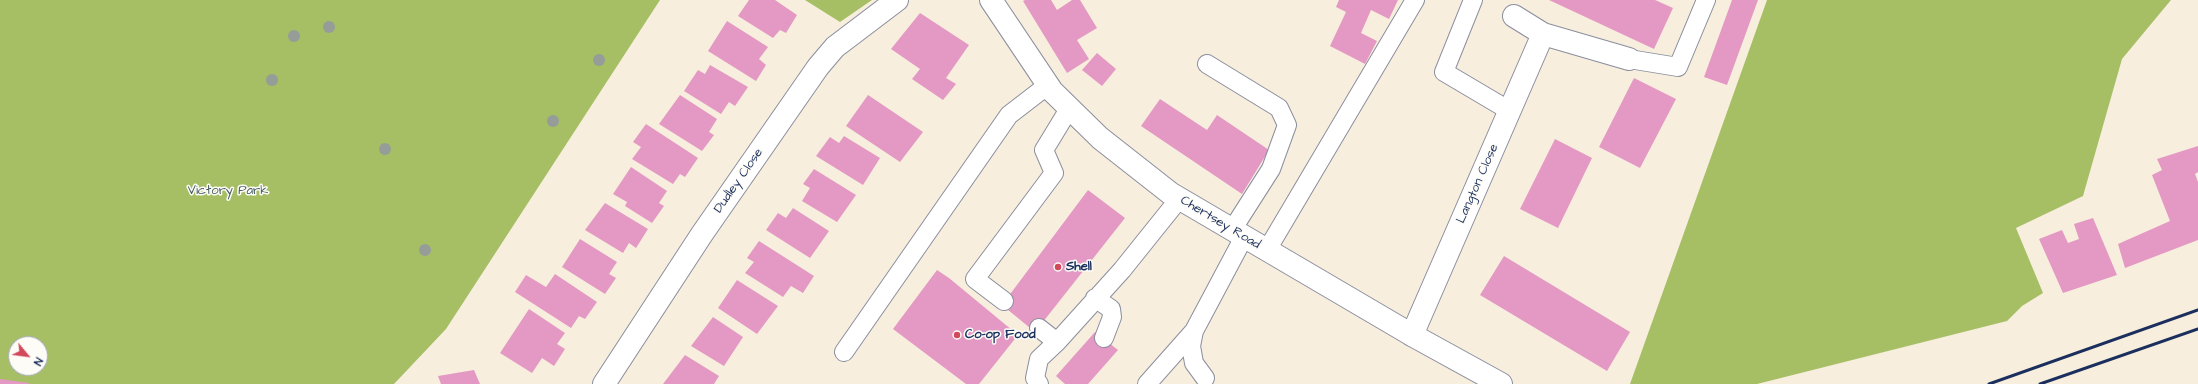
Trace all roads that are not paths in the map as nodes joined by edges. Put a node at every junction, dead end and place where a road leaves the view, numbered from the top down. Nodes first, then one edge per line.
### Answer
1 (897, 0) edge
2 (992, 0) edge
3 (1415, 0) edge
4 (1473, 0) edge
5 (1706, 0) edge
6 (1514, 16) dead end
7 (1543, 34) junction
8 (1629, 59) joint
9 (1207, 64) dead end
10 (1048, 85) junction
11 (1069, 109) junction
12 (1510, 111) junction
13 (1179, 199) junction
14 (1238, 234) junction
15 (1267, 250) junction
16 (1096, 298) junction
17 (1004, 301) dead end
18 (1039, 328) dead end
19 (1194, 331) junction
20 (1412, 334) junction
21 (1104, 338) dead end
22 (1056, 342) junction
23 (844, 352) dead end
24 (1205, 378) dead end
25 (604, 384) edge
26 (1039, 384) edge
27 (1147, 384) edge
28 (1501, 384) edge

1 - 25 street, Dudley Close
2 - 10 street, Chertsey Road
3 - 15 lane
4 - 12 lane
5 - 8 lane
6 - 7 street
7 - 8 street
7 - 12 street, Langton Close
9 - 14 lane
10 - 11 street, Chertsey Road
10 - 23 lane
11 - 13 street, Chertsey Road
11 - 17 lane
12 - 20 street, Langton Close
13 - 14 street, Chertsey Road
13 - 16 lane
14 - 15 street, Chertsey Road
14 - 19 lane
15 - 20 street, Chertsey Road
16 - 21 lane
16 - 22 lane
18 - 22 lane
19 - 24 lane
19 - 27 lane
20 - 28 street, Chertsey Road
22 - 26 lane

